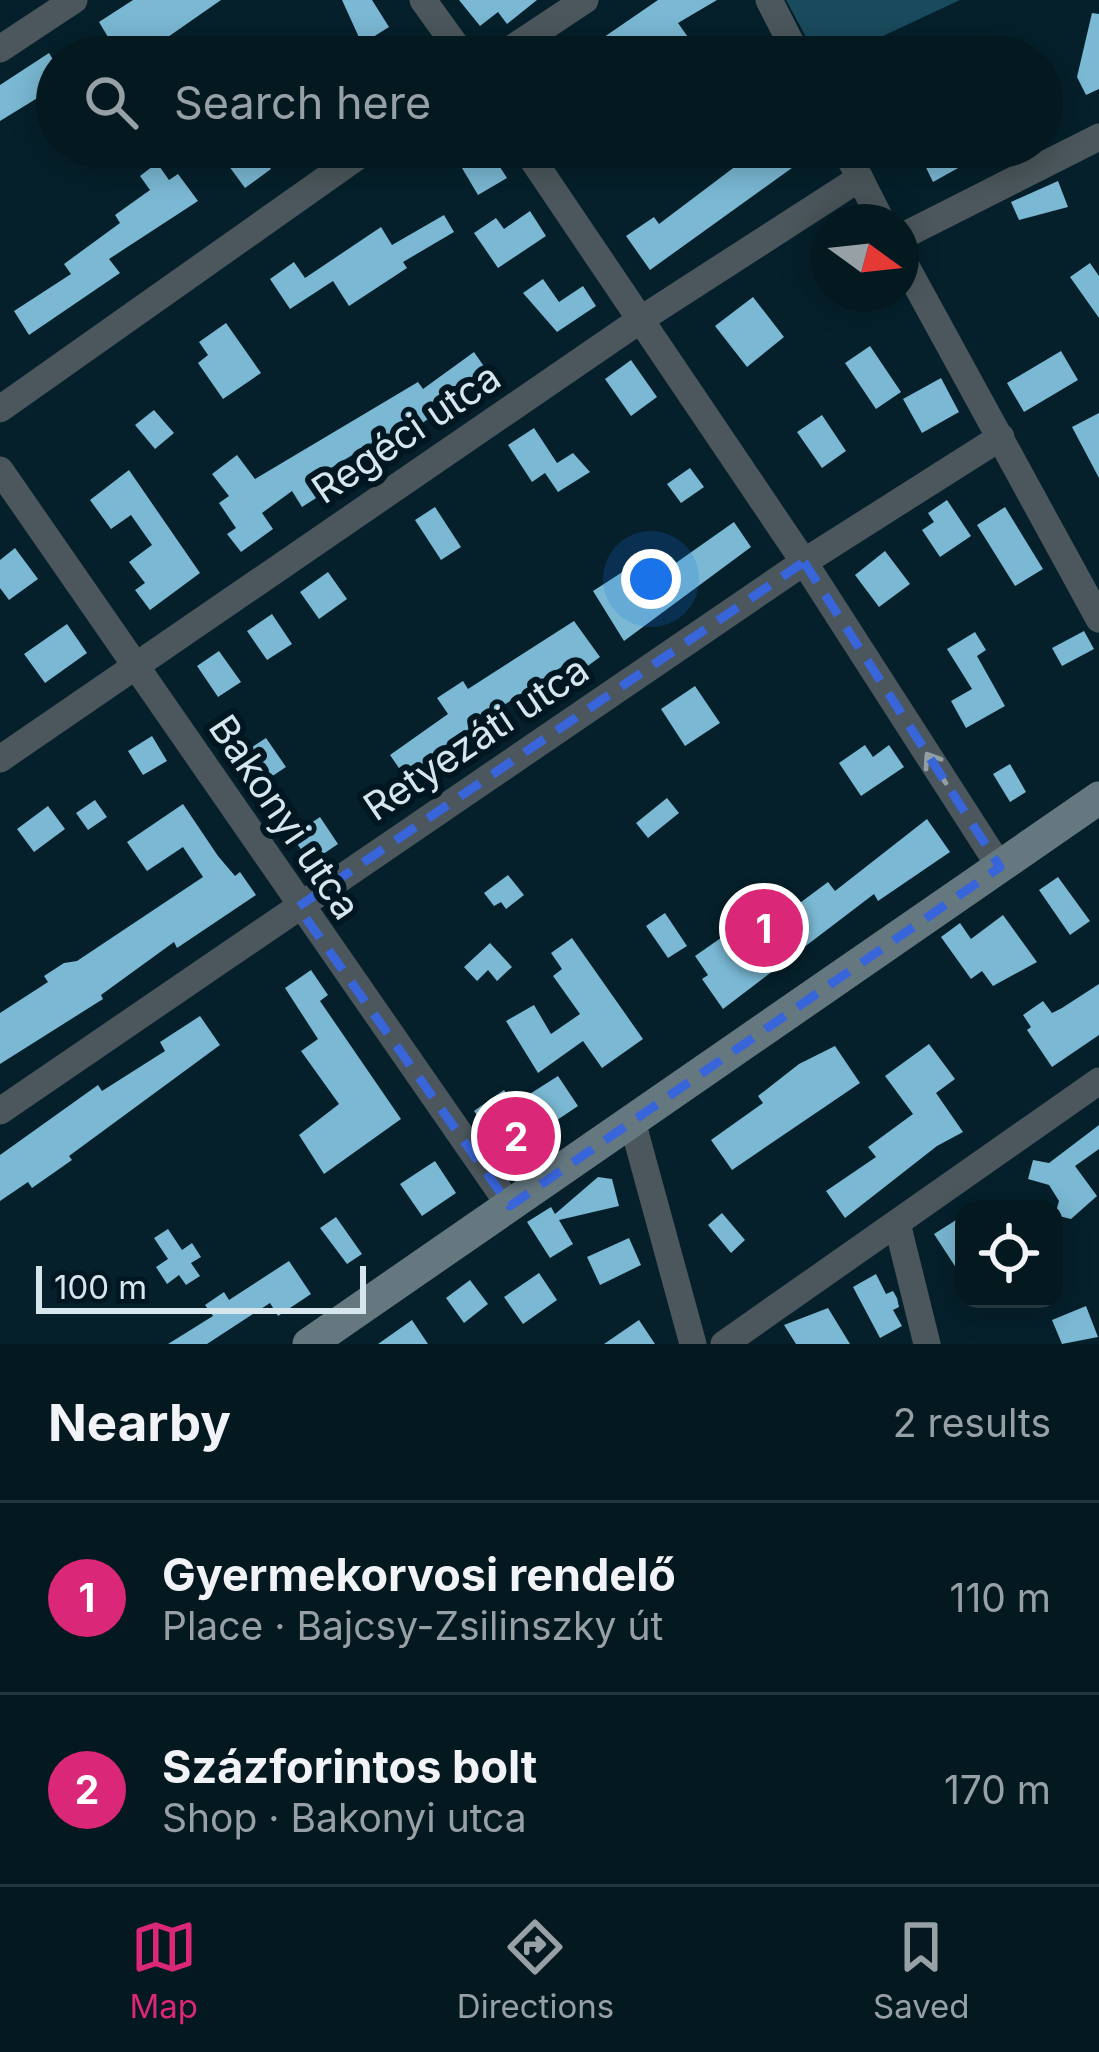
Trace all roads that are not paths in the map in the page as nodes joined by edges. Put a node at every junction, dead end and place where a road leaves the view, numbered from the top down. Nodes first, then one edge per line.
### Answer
1 (74, 0) edge
2 (423, 0) edge
3 (585, 0) edge
4 (769, 0) edge
5 (449, 36) edge
6 (531, 36) edge
7 (787, 36) edge
8 (0, 50) edge
9 (1099, 137) edge
10 (1063, 155) edge
11 (341, 168) edge
12 (538, 168) edge
13 (855, 168) edge
14 (1038, 168) edge
15 (860, 178) junction
16 (874, 204) edge
17 (919, 228) edge
18 (919, 289) edge
19 (640, 320) junction
20 (0, 409) edge
21 (1001, 437) junction
22 (0, 470) edge
23 (804, 562) junction
24 (1099, 619) edge
25 (135, 666) junction
26 (0, 759) edge
27 (1099, 798) edge
28 (1000, 867) junction
29 (298, 907) junction
30 (1099, 1082) edge
31 (0, 1111) edge
32 (632, 1121) junction
33 (510, 1206) junction
34 (896, 1223) junction
35 (309, 1344) edge
36 (693, 1344) edge
37 (724, 1344) edge
38 (927, 1344) edge

1 - 8 street
2 - 5 street
3 - 6 street
4 - 7 street
9 - 10 street
11 - 20 street
12 - 19 street
13 - 15 street
14 - 17 street
15 - 16 street
15 - 19 street, Regéci utca
18 - 21 street
19 - 23 street
19 - 25 street, Regéci utca
21 - 23 street, Retyezáti utca
21 - 24 street
22 - 25 street, Bakonyi utca
28 -> 23 street
23 - 29 street, Retyezáti utca
25 - 26 street, Regéci utca
25 - 29 street, Bakonyi utca
27 - 28 main road
28 - 32 main road
29 - 31 street, Retyezáti utca
29 - 33 street, Bakonyi utca
30 - 34 street
32 - 33 main road
32 - 36 street
33 - 35 main road
34 - 37 street
34 - 38 street

